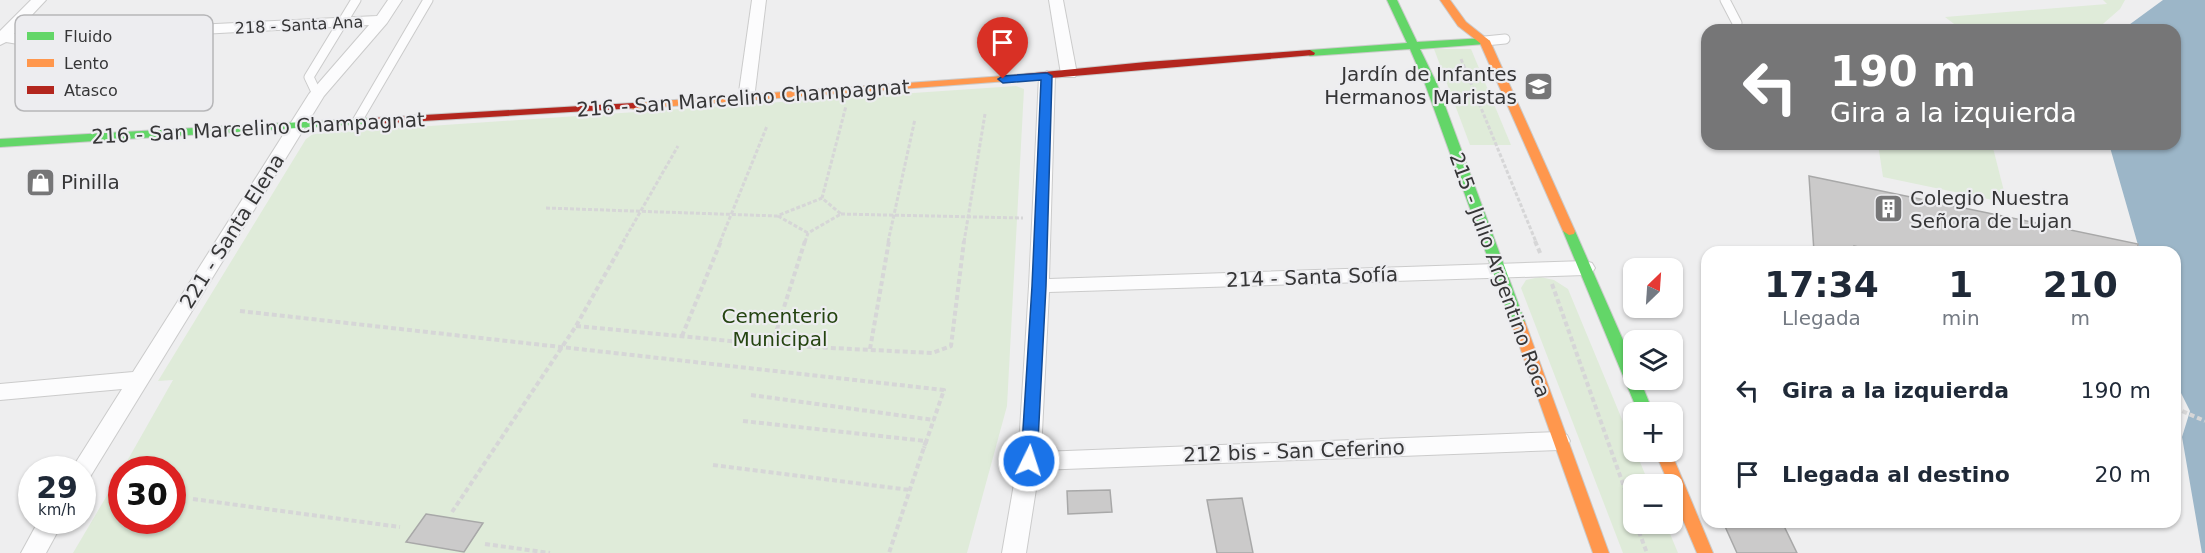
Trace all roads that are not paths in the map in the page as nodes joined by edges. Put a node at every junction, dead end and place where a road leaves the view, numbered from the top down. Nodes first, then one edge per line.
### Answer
1 (39, 0) edge
2 (356, 0) edge
3 (394, 0) edge
4 (428, 0) edge
5 (759, 0) edge
6 (1056, 0) edge
7 (1392, 0) edge
8 (1445, 0) edge
9 (1725, 0) edge
10 (24, 15) edge
11 (382, 20) junction
12 (342, 22) junction
13 (1737, 23) dead end
14 (15, 24) edge
15 (213, 29) edge
16 (1, 38) edge
17 (1504, 39) dead end
18 (1485, 41) junction
19 (1416, 45) junction
20 (1069, 74) junction
21 (1047, 76) junction
22 (317, 94) junction
23 (746, 99) junction
24 (356, 123) junction
25 (298, 125) junction
26 (0, 144) edge
27 (1585, 268) junction
28 (1501, 269) junction
29 (1039, 286) junction
30 (139, 379) junction
31 (0, 392) edge
32 (1642, 402) edge
33 (1558, 441) junction
34 (91, 456) edge
35 (1029, 461) junction
36 (1667, 462) edge
37 (44, 534) edge
38 (33, 553) edge
39 (1014, 553) edge
40 (1601, 553) edge
41 (1705, 553) edge

1 - 10 street
2 - 12 lane
3 - 11 street, 221 - Santa Elena
4 - 24 lane
5 - 23 street
6 - 20 street
7 - 19 street, 215 - Julio Argentino Roca
8 - 18 street
9 - 13 lane
11 - 12 street, 218 - Santa Ana
11 - 22 street, 221 - Santa Elena
12 - 15 street, 218 - Santa Ana
12 - 22 lane
14 - 16 street
17 - 18 lane
18 - 19 street, 216 - San Marcelino Champagnat
18 - 27 street
19 - 20 street, 216 - San Marcelino Champagnat
19 - 28 street, 215 - Julio Argentino Roca
20 - 21 street, 216 - San Marcelino Champagnat
21 - 23 street, 216 - San Marcelino Champagnat
21 - 29 street
22 - 25 street, 221 - Santa Elena
23 - 24 street, 216 - San Marcelino Champagnat
24 - 25 street, 216 - San Marcelino Champagnat
25 - 26 street, 216 - San Marcelino Champagnat
25 - 30 street, 221 - Santa Elena
27 - 28 street, 214 - Santa Sofía
27 - 32 street
28 - 29 street, 214 - Santa Sofía
28 - 33 street, 215 - Julio Argentino Roca
29 - 35 street
30 - 31 street
30 - 34 street, 221 - Santa Elena
33 - 35 street, 212 bis - San Ceferino
33 - 40 street, 215 - Julio Argentino Roca
35 - 39 street
36 - 41 street
37 - 38 street

